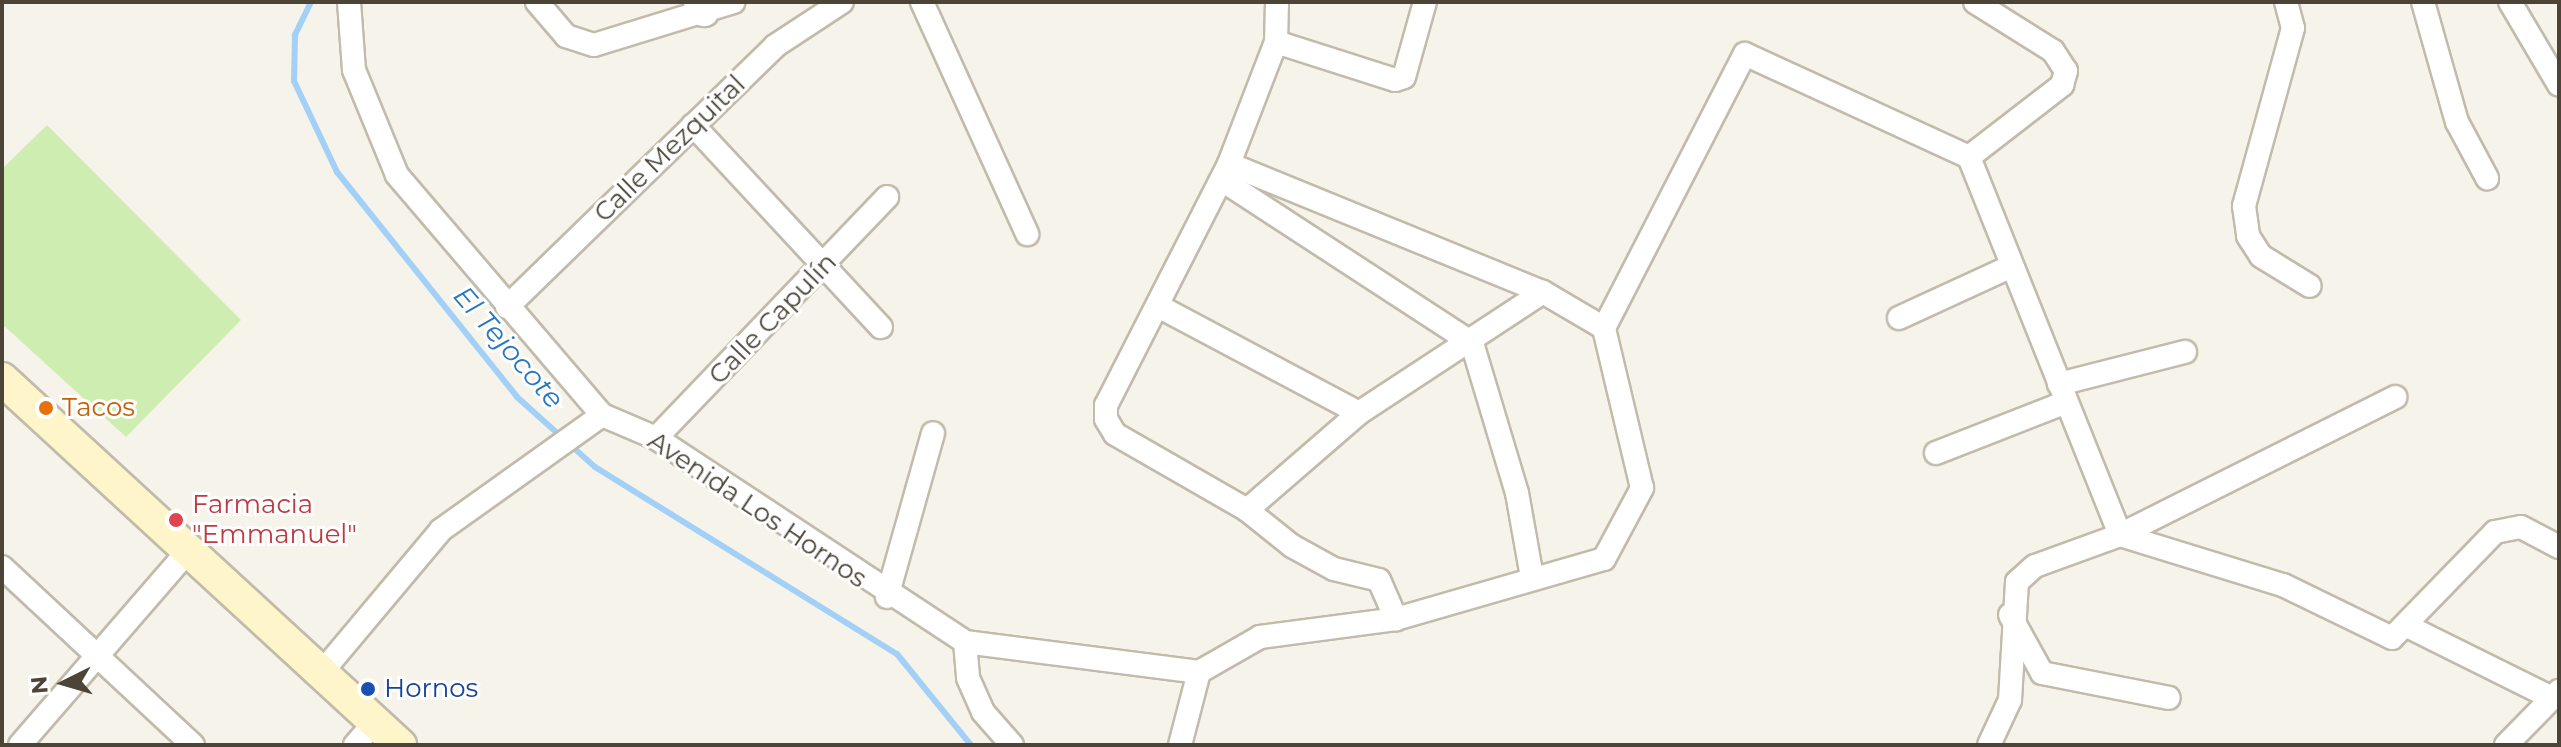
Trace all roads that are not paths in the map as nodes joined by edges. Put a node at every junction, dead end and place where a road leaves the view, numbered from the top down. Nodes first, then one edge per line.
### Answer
1 (349, 2) edge
2 (537, 2) edge
3 (734, 2) edge
4 (842, 2) edge
5 (922, 2) edge
6 (1277, 2) edge
7 (1425, 2) edge
8 (1975, 2) edge
9 (2286, 2) edge
10 (2423, 2) edge
11 (2510, 2) edge
12 (701, 7) edge
13 (1276, 42) junction
14 (2559, 85) edge
15 (693, 125) junction
16 (1969, 157) junction
17 (1226, 172) junction
18 (2487, 178) dead end
19 (887, 197) dead end
20 (1027, 234) dead end
21 (2012, 266) junction
22 (825, 269) junction
23 (2310, 286) dead end
24 (1543, 292) junction
25 (507, 307) junction
26 (1160, 307) junction
27 (1899, 318) dead end
28 (881, 327) dead end
29 (1604, 328) junction
30 (1472, 343) junction
31 (2185, 352) dead end
32 (2, 379) edge
33 (2063, 393) junction
34 (2395, 397) dead end
35 (1359, 413) junction
36 (602, 415) junction
37 (933, 433) dead end
38 (656, 438) junction
39 (1936, 453) dead end
40 (1247, 510) junction
41 (2120, 535) junction
42 (2559, 547) edge
43 (187, 552) junction
44 (2, 567) edge
45 (1532, 577) junction
46 (887, 597) junction
47 (2010, 615) junction
48 (1396, 619) junction
49 (2409, 627) junction
50 (965, 642) junction
51 (96, 660) junction
52 (322, 672) junction
53 (1199, 672) junction
54 (2555, 695) edge
55 (2169, 698) dead end
56 (365, 734) edge
57 (2515, 743) edge
58 (20, 745) edge
59 (193, 745) edge
60 (400, 745) edge
61 (1012, 745) edge
62 (1180, 745) edge
63 (1989, 745) edge

1 - 25 street, Avenida Los Hornos
2 - 12 street
3 - 12 street
4 - 15 street, Calle Mezquital
5 - 20 street
6 - 13 street
7 - 13 street
8 - 16 street
9 - 23 street
10 - 18 street
11 - 14 street
13 - 17 street
15 - 22 street
15 - 25 street, Calle Mezquital
16 - 21 street
16 - 29 street
17 - 24 street
17 - 26 street
17 - 30 street
19 - 22 street, Calle Capulín
21 - 27 street
21 - 33 street
22 - 28 street
22 - 38 street, Calle Capulín
24 - 29 street
24 - 30 street
25 - 36 street, Avenida Los Hornos
26 - 35 street
26 - 40 street
29 - 45 street
30 - 35 street
30 - 45 street
31 - 33 street
32 - 43 main road
33 - 39 street
33 - 41 street
34 - 41 street
35 - 40 street
36 - 38 street, Avenida Los Hornos
36 - 52 street
37 - 46 street
38 - 46 street, Avenida Los Hornos
40 - 48 street
41 - 47 street
41 - 49 street
42 - 49 street
43 - 51 street
43 - 52 main road
44 - 51 street
45 - 48 street
46 - 50 street, Avenida Los Hornos
47 - 55 street
47 - 63 street
48 - 53 street
49 - 54 street
50 - 53 street
50 - 61 street
51 - 58 street
51 - 59 street
52 - 56 main road
53 - 62 street
54 - 57 street
56 - 60 main road

